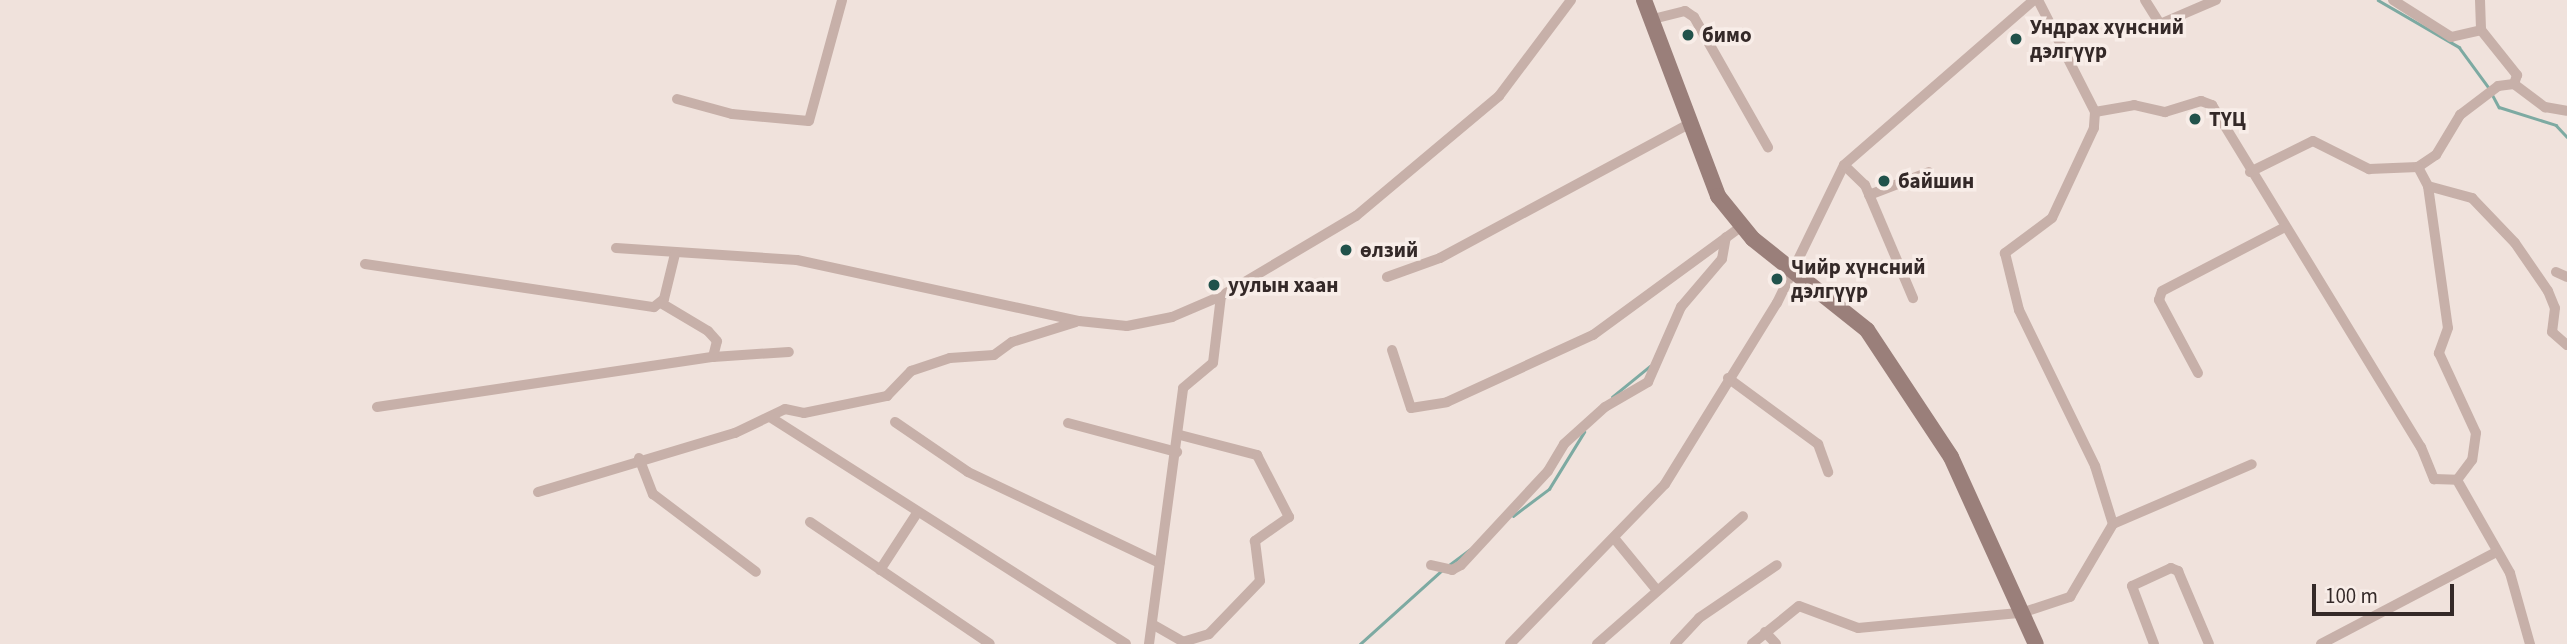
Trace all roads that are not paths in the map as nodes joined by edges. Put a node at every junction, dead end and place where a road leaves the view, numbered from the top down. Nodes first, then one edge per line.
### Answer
1 (842, 0) edge
2 (1571, 0) edge
3 (1644, 0) edge
4 (2036, 0) edge
5 (2145, 0) edge
6 (2216, 0) edge
7 (2393, 0) edge
8 (2480, 0) edge
9 (1653, 19) junction
10 (2482, 30) junction
11 (2514, 84) junction
12 (677, 99) dead end
13 (2567, 111) edge
14 (2095, 112) junction
15 (1691, 123) junction
16 (1768, 147) dead end
17 (1844, 165) junction
18 (2418, 167) junction
19 (1929, 172) dead end
20 (2250, 172) junction
21 (2428, 186) junction
22 (1869, 195) junction
23 (1742, 226) junction
24 (2285, 227) junction
25 (1726, 237) junction
26 (616, 248) dead end
27 (675, 254) junction
28 (365, 264) dead end
29 (1794, 267) junction
30 (2556, 272) dead end
31 (1387, 277) dead end
32 (2567, 277) edge
33 (1221, 296) junction
34 (1913, 298) dead end
35 (661, 303) junction
36 (1079, 321) junction
37 (2567, 345) edge
38 (1391, 350) dead end
39 (789, 352) dead end
40 (713, 356) junction
41 (2197, 373) dead end
42 (1728, 378) junction
43 (377, 407) dead end
44 (770, 417) junction
45 (895, 422) dead end
46 (1068, 422) dead end
47 (1180, 435) junction
48 (1177, 452) junction
49 (639, 458) junction
50 (2252, 464) dead end
51 (1828, 472) dead end
52 (2457, 480) junction
53 (538, 492) dead end
54 (917, 513) junction
55 (1743, 516) dead end
56 (810, 522) dead end
57 (2113, 523) junction
58 (1614, 538) junction
59 (2496, 552) junction
60 (1160, 563) junction
61 (1777, 565) dead end
62 (1435, 567) dead end
63 (880, 570) junction
64 (756, 572) dead end
65 (1655, 589) junction
66 (2021, 613) junction
67 (1152, 624) junction
68 (1765, 632) junction
69 (1185, 643) edge
70 (990, 644) edge
71 (1126, 644) edge
72 (1149, 644) edge
73 (1510, 644) edge
74 (1597, 644) edge
75 (1675, 644) edge
76 (1752, 644) edge
77 (1776, 644) edge
78 (2036, 644) edge
79 (2154, 644) edge
80 (2209, 644) edge
81 (2321, 644) edge
82 (2530, 644) edge

1 - 12 street
2 - 33 street
3 - 9 main road
4 - 14 street
4 - 17 street
5 - 6 street
7 - 10 street
8 - 10 street
9 - 15 main road
9 - 16 street
10 - 11 street
11 - 13 street
11 - 18 street
14 - 20 street
14 - 57 street
15 - 23 main road
15 - 31 street
17 - 22 street
17 - 29 street
18 - 20 street
18 - 21 street
19 - 22 street
20 - 24 street
21 - 37 street
21 - 52 street
22 - 34 street
23 - 25 street
23 - 29 main road
24 - 41 street
24 - 52 street
25 - 38 street
25 - 62 street
26 - 27 street
27 - 35 street
27 - 36 street
28 - 35 street
29 - 42 street
29 - 66 main road
30 - 32 street
33 - 36 street
33 - 47 street
35 - 40 street
36 - 44 street
39 - 40 street
40 - 43 street
42 - 51 street
42 - 58 street
44 - 49 street
44 - 54 street
45 - 60 street
46 - 48 street
47 - 48 street
47 - 69 street
48 - 60 street
49 - 53 street
49 - 64 street
50 - 57 street
52 - 59 street
54 - 63 street
54 - 71 street
55 - 65 street
56 - 63 street
57 - 66 street
58 - 65 street
58 - 73 street
59 - 81 street
59 - 82 street
60 - 67 street
61 - 75 street
63 - 70 street
65 - 74 street
66 - 68 street
66 - 78 main road
67 - 69 street
67 - 72 street
68 - 76 street
68 - 77 street
79 - 80 street

